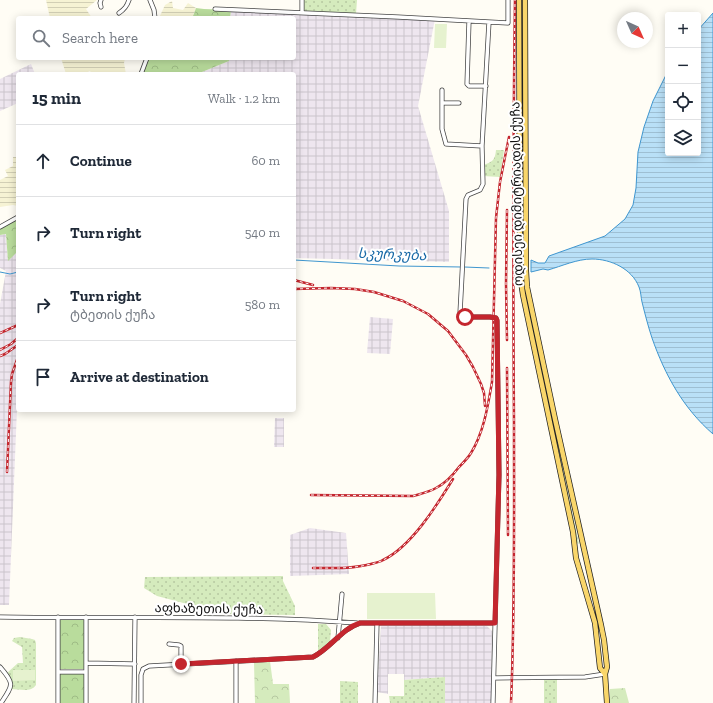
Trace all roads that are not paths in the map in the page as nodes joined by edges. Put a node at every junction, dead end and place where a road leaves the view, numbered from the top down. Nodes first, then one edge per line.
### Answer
1 (101, 0) edge
2 (129, 0) edge
3 (150, 0) edge
4 (302, 0) edge
5 (508, 0) edge
6 (519, 0) edge
7 (525, 0) edge
8 (101, 7) dead end
9 (214, 9) dead end
10 (119, 13) dead end
11 (302, 13) junction
12 (155, 16) edge
13 (469, 21) junction
14 (489, 22) junction
15 (146, 60) edge
16 (142, 72) edge
17 (486, 86) junction
18 (442, 90) dead end
19 (442, 103) junction
20 (459, 103) dead end
21 (482, 146) junction
22 (16, 218) edge
23 (0, 227) edge
24 (575, 549) junction
25 (584, 549) junction
26 (578, 562) junction
27 (587, 562) junction
28 (342, 594) dead end
29 (0, 617) edge
30 (58, 617) junction
31 (135, 617) junction
32 (86, 618) junction
33 (340, 622) junction
34 (360, 623) junction
35 (377, 623) junction
36 (495, 623) junction
37 (338, 638) junction
38 (169, 644) dead end
39 (236, 661) junction
40 (86, 663) junction
41 (135, 664) junction
42 (181, 664) junction
43 (0, 666) edge
44 (58, 672) junction
45 (86, 672) junction
46 (605, 674) junction
47 (494, 678) junction
48 (141, 689) junction
49 (134, 690) junction
50 (1, 703) edge
51 (58, 703) edge
52 (86, 703) edge
53 (134, 703) edge
54 (141, 703) edge
55 (236, 703) edge
56 (375, 703) edge
57 (494, 703) edge
58 (607, 703) edge

1 - 8 street
2 - 10 street
3 - 12 street
4 - 11 street
5 - 14 street
6 - 24 main road, ოდისეი დიმიტრიადის ქუჩა
7 - 25 main road, ოდისეი დიმიტრიადის ქუჩა
9 - 11 street
11 - 13 street
13 - 14 street
13 - 17 street
14 - 17 street
15 - 16 street
17 - 21 street
18 - 19 street
19 - 20 street
19 - 21 street
21 - 36 street
22 - 23 street
24 - 25 main road
24 - 26 main road, ოდისეი დიმიტრიადის ქუჩა
25 - 27 main road, ოდისეი დიმიტრიადის ქუჩა
26 - 27 main road
26 - 46 main road
27 - 46 main road
28 - 33 street
29 - 30 street, აფხაზეთის ქუჩა
30 - 32 street, აფხაზეთის ქუჩა
30 - 44 street
31 - 32 street, აფხაზეთის ქუჩა
31 - 33 street, აფხაზეთის ქუჩა
31 - 41 street
32 - 40 street
33 - 34 street, აფხაზეთის ქუჩა
33 - 37 street
34 - 35 street, აფხაზეთის ქუჩა
34 - 37 street
35 - 36 street, აფხაზეთის ქუჩა
35 - 56 street
36 - 47 street
37 - 39 street
38 - 42 street
39 - 42 street
39 - 55 street
40 - 41 street
40 - 45 street
41 - 49 street
42 - 48 street
43 - 50 street
44 - 45 street
44 - 51 street
45 - 52 street
46 - 47 street
46 - 58 main road
47 - 57 street
48 - 49 street
48 - 54 street
49 - 53 street

